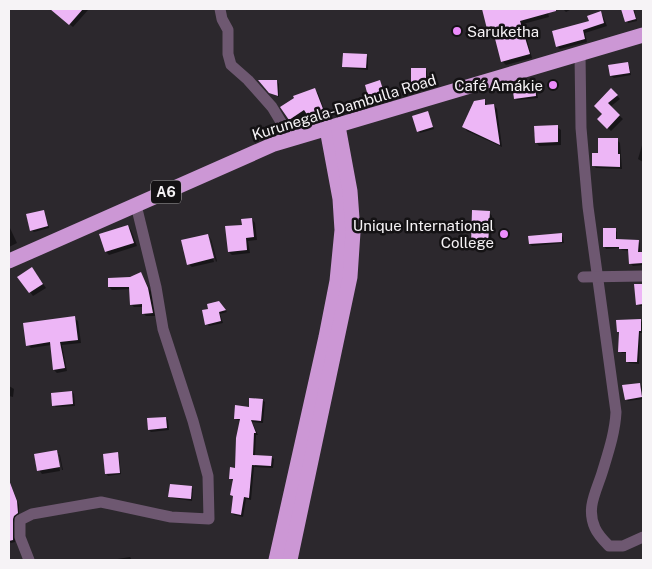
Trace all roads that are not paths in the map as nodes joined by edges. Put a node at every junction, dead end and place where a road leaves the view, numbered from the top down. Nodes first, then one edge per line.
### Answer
1 (220, 9) edge
2 (643, 35) edge
3 (580, 53) junction
4 (332, 127) junction
5 (287, 132) dead end
6 (136, 205) junction
7 (9, 261) edge
8 (596, 276) junction
9 (643, 276) edge
10 (583, 277) dead end
11 (643, 538) edge
12 (29, 560) edge
13 (276, 560) edge
14 (290, 560) edge

1 - 5 street
2 - 3 highway, Kurunegala-Dambulla Road / A6
3 - 4 highway, Kurunegala-Dambulla Road / A6
3 - 8 street
4 - 6 highway, Kurunegala-Dambulla Road / A6
4 - 13 highway
4 - 14 highway
6 - 7 highway, Kurunegala-Dambulla Road / A6
6 - 12 street
8 - 9 street
8 - 10 street
8 - 11 street

